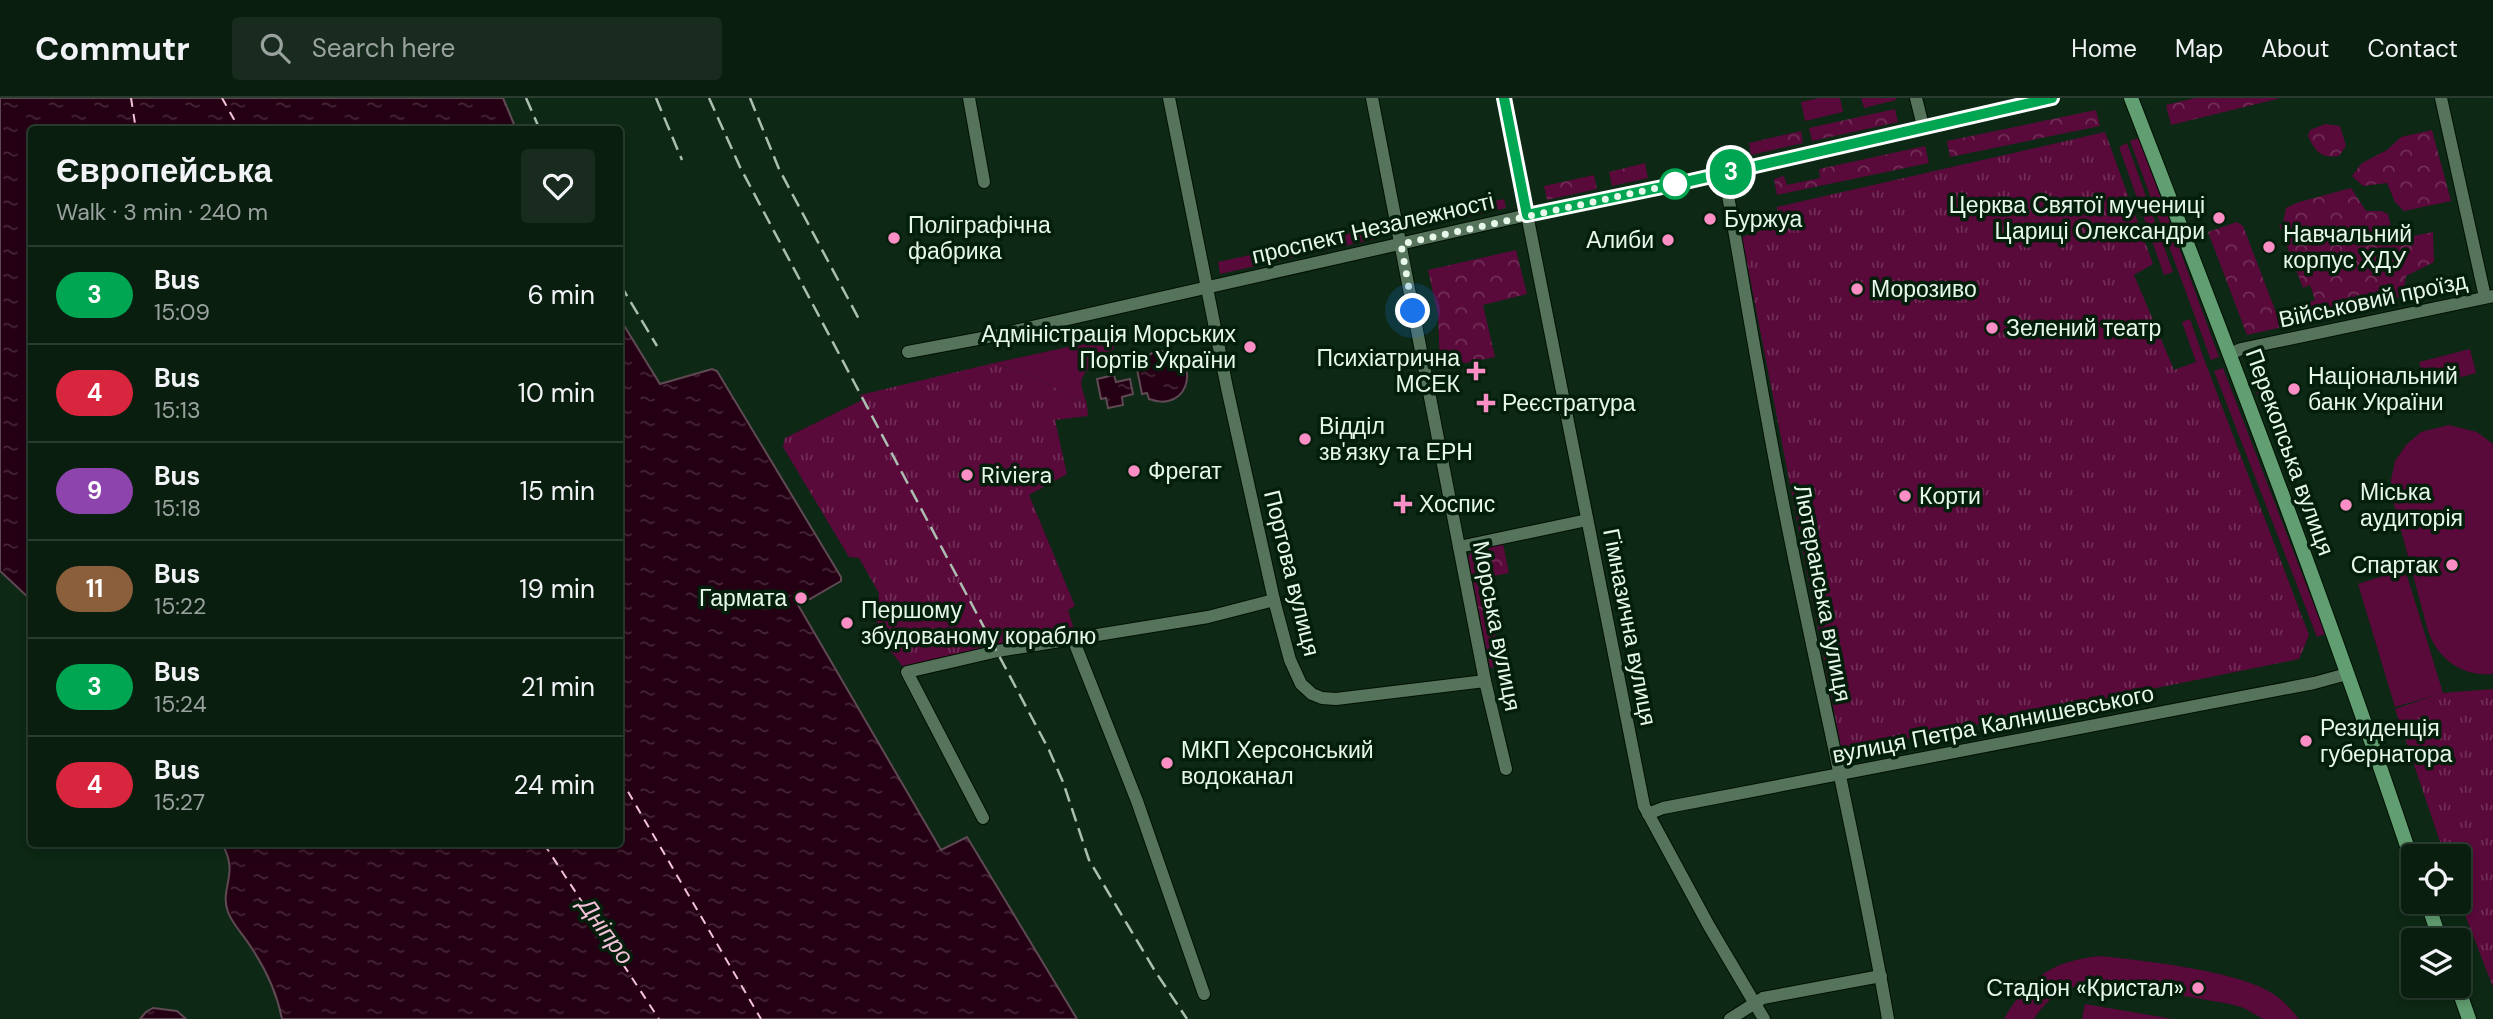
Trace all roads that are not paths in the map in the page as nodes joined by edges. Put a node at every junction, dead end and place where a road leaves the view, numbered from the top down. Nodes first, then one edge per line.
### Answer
1 (969, 98) edge
2 (1169, 98) edge
3 (1372, 98) edge
4 (1504, 98) edge
5 (1916, 98) edge
6 (2052, 98) edge
7 (2131, 98) edge
8 (2441, 98) edge
9 (1923, 126) junction
10 (1724, 173) junction
11 (984, 182) dead end
12 (1527, 215) junction
13 (1401, 244) junction
14 (1206, 286) junction
15 (2489, 297) edge
16 (908, 352) dead end
17 (2230, 354) junction
18 (1587, 520) junction
19 (1459, 547) junction
20 (1274, 600) junction
21 (1073, 639) junction
22 (2347, 674) junction
23 (1485, 681) junction
24 (1506, 769) dead end
25 (1838, 776) junction
26 (1648, 814) junction
27 (983, 818) dead end
28 (2406, 844) edge
29 (1881, 975) junction
30 (1204, 994) dead end
31 (2461, 998) edge
32 (1755, 1003) junction
33 (1730, 1019) edge
34 (1764, 1019) edge
35 (1888, 1019) edge
36 (2469, 1019) edge

1 - 11 street
2 - 14 street, Портова вулиця
3 - 13 street, Морська вулиця
4 - 12 street, Гімназична вулиця
5 - 9 street
6 - 9 street, проспект Незалежності
7 - 17 main road, Перекопська вулиця
8 - 15 street
9 - 10 street, проспект Незалежності
10 - 12 street, проспект Незалежності
10 - 25 street, Лютеранська вулиця
12 - 13 street, проспект Незалежності
12 - 18 street, Гімназична вулиця
13 - 14 street, проспект Незалежності
13 - 19 street, Морська вулиця
14 - 16 street, проспект Незалежності
14 - 20 street, Портова вулиця
15 - 17 street, Військовий проїзд
17 - 22 main road, Перекопська вулиця
18 - 19 street
18 - 26 street, Гімназична вулиця
19 - 23 street, Морська вулиця
20 - 21 street
20 - 23 street, Портова вулиця
21 - 27 street
21 - 30 street
22 - 25 street, вулиця Петра Калнишевського
22 - 28 main road, Перекопська вулиця
23 - 24 street, Морська вулиця
25 - 26 street, вулиця Петра Калнишевського
25 - 29 street, Лютеранська вулиця
26 - 32 street, Гімназична вулиця
29 - 32 street
29 - 35 street, Лютеранська вулиця
31 - 36 main road
32 - 33 street
32 - 34 street, Гімназична вулиця

